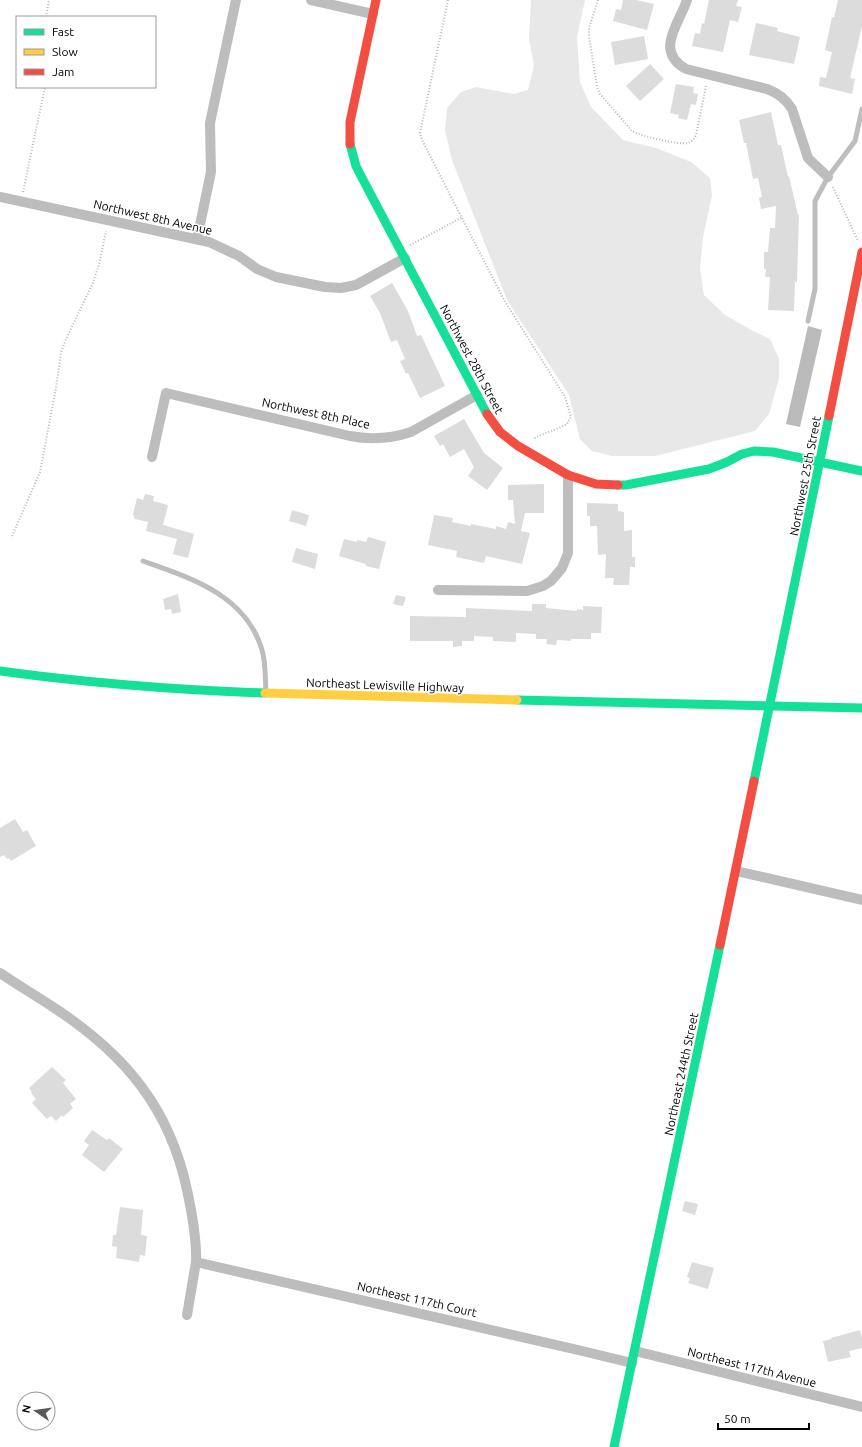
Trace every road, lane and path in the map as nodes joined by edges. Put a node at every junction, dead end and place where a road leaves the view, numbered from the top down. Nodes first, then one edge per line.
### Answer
1 (49, 0) edge
2 (236, 0) edge
3 (310, 0) edge
4 (376, 0) edge
5 (448, 0) edge
6 (598, 0) edge
7 (687, 0) edge
8 (373, 14) junction
9 (46, 16) edge
10 (709, 75) junction
11 (45, 88) edge
12 (862, 109) edge
13 (828, 177) junction
14 (0, 197) edge
15 (20, 202) junction
16 (462, 218) junction
17 (108, 220) junction
18 (197, 239) junction
19 (859, 242) dead end
20 (862, 252) edge
21 (402, 254) junction
22 (808, 321) dead end
23 (477, 395) junction
24 (526, 451) junction
25 (152, 457) dead end
26 (820, 462) junction
27 (862, 471) edge
28 (568, 475) junction
29 (12, 536) dead end
30 (143, 561) dead end
31 (438, 590) dead end
32 (0, 671) edge
33 (266, 693) junction
34 (771, 705) junction
35 (862, 708) edge
36 (736, 871) junction
37 (862, 900) edge
38 (0, 973) edge
39 (196, 1262) junction
40 (187, 1316) dead end
41 (635, 1351) junction
42 (632, 1363) junction
43 (862, 1408) edge
44 (614, 1447) edge

1 - 9 path
2 - 18 street
3 - 8 street
4 - 8 street, Northwest 28th Street
5 - 16 path
6 - 10 path
7 - 10 street
8 - 21 street, Northwest 28th Street
10 - 13 street
11 - 15 path
12 - 13 lane
13 - 19 path
13 - 22 lane
14 - 15 street, Northwest 8th Avenue
15 - 17 street, Northwest 8th Avenue
16 - 21 path
16 - 24 path
17 - 18 street, Northwest 8th Avenue
17 - 29 path
18 - 21 street, Northwest 8th Avenue
20 - 26 street, Northwest 25th Street
21 - 23 street, Northwest 28th Street
23 - 24 street, Northwest 28th Street
23 - 25 street, Northwest 8th Place
24 - 28 street, Northwest 28th Street
26 - 27 street, Northwest 28th Street
26 - 28 street, Northwest 28th Street
26 - 34 street, Northwest 25th Street
28 - 31 street
30 - 33 lane
32 - 33 street, Northeast Lewisville Highway
33 - 34 street, Northeast Lewisville Highway
34 - 35 street, Northeast Lewisville Highway
34 - 36 street, Northeast 244th Street
36 - 37 street
36 - 41 street, Northeast 244th Street
38 - 39 street
39 - 40 street
39 - 42 street, Northeast 117th Court
41 - 42 street, Northeast 244th Street
41 - 43 street, Northeast 117th Avenue
42 - 44 street, Northeast 244th Street

